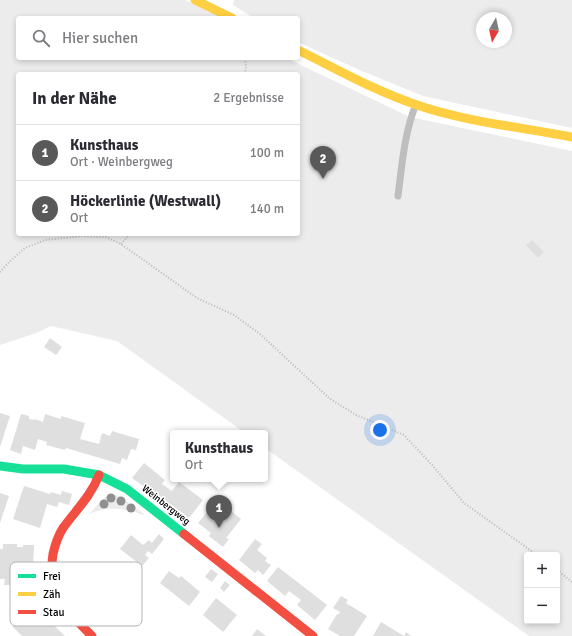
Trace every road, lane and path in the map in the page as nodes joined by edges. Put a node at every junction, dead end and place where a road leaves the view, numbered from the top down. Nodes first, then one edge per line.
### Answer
1 (195, 0) edge
2 (228, 16) edge
3 (300, 51) edge
4 (245, 60) edge
5 (245, 72) edge
6 (416, 104) junction
7 (572, 137) edge
8 (398, 196) dead end
9 (128, 236) edge
10 (121, 244) junction
11 (0, 272) edge
12 (0, 466) edge
13 (99, 475) junction
14 (533, 552) edge
15 (52, 562) edge
16 (560, 572) edge
17 (572, 582) edge
18 (82, 626) edge
19 (92, 636) edge
20 (313, 636) edge

1 - 2 street
3 - 6 street
4 - 5 path
6 - 7 street
6 - 8 lane
9 - 10 path
10 - 11 path
10 - 14 path
12 - 13 street, Weinbergweg
13 - 15 street
13 - 20 street, Weinbergweg
16 - 17 path
18 - 19 street

